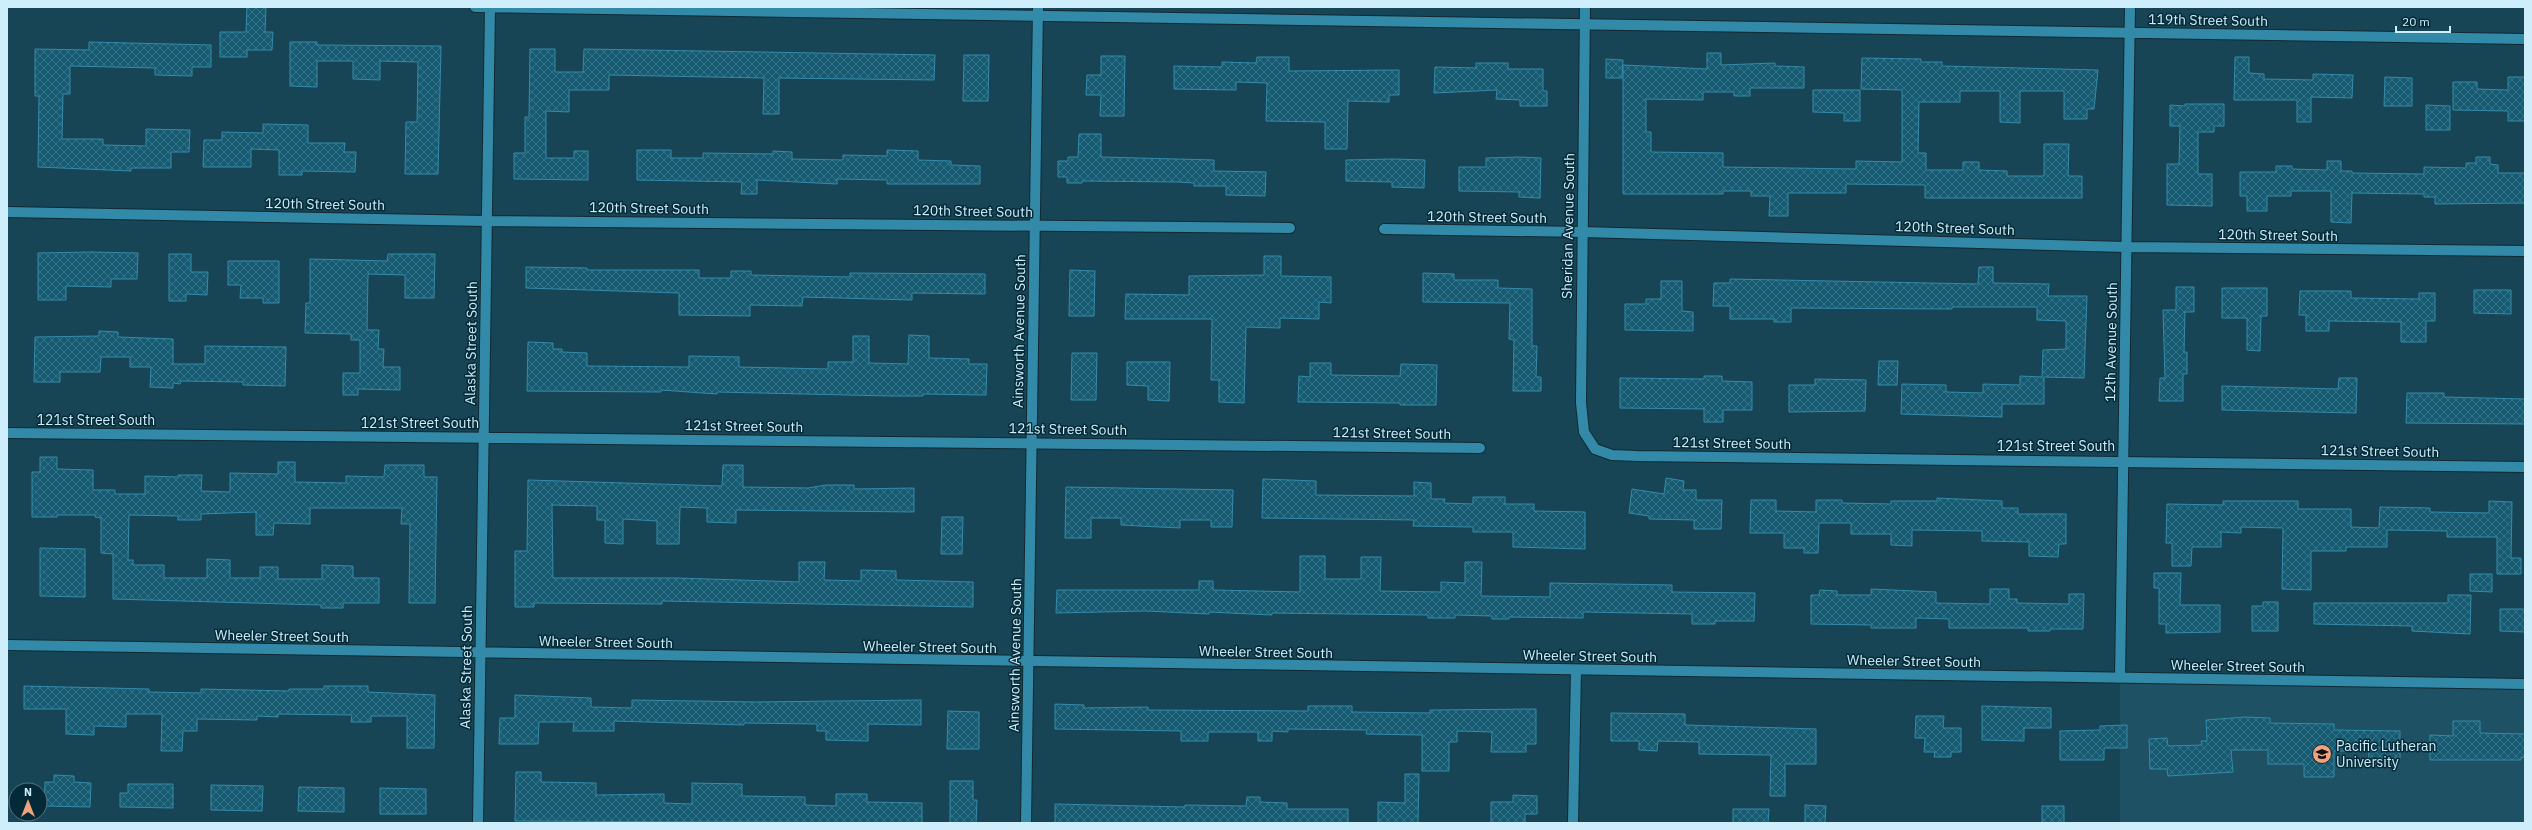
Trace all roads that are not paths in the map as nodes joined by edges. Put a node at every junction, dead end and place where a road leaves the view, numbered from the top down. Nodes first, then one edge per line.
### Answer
1 (475, 7) edge
2 (490, 7) edge
3 (1585, 7) edge
4 (2130, 7) edge
5 (1038, 11) edge
6 (1585, 24) junction
7 (2130, 33) junction
8 (2525, 39) edge
9 (7, 212) edge
10 (486, 221) junction
11 (1035, 226) junction
12 (1290, 228) dead end
13 (1384, 229) dead end
14 (1582, 232) junction
15 (2126, 247) junction
16 (2525, 251) edge
17 (7, 433) edge
18 (483, 437) junction
19 (1032, 442) junction
20 (1589, 444) joint
21 (1480, 448) dead end
22 (2123, 460) junction
23 (2525, 468) edge
24 (7, 645) edge
25 (480, 654) junction
26 (1029, 662) junction
27 (1576, 670) junction
28 (2120, 678) junction
29 (2525, 684) edge
30 (478, 823) edge
31 (1026, 823) edge
32 (1573, 823) edge

1 - 2 street, 119th Street South
2 - 5 street, 119th Street South
2 - 10 street, Alaska Street South
3 - 6 street, Sheridan Avenue South
4 - 7 street, 12th Avenue South
5 - 6 street, 119th Street South
5 - 11 street, Ainsworth Avenue South
6 - 7 street, 119th Street South
6 - 14 street, Sheridan Avenue South
7 - 8 street, 119th Street South
7 - 15 street, 12th Avenue South
9 - 10 street, 120th Street South
10 - 11 street, 120th Street South
10 - 18 street, Alaska Street South
11 - 12 street, 120th Street South
11 - 19 street, Ainsworth Avenue South
13 - 14 street, 120th Street South
14 - 15 street, 120th Street South
14 - 20 street, Sheridan Avenue South
15 - 16 street, 120th Street South
15 - 22 street, 12th Avenue South
17 - 18 street, 121st Street South
18 - 19 street, 121st Street South
18 - 25 street, Alaska Street South
19 - 21 street, 121st Street South
19 - 26 street, Ainsworth Avenue South
20 - 22 street, 121st Street South
22 - 23 street, 121st Street South
22 - 28 street, 12th Avenue South
24 - 25 street, Wheeler Street South
25 - 26 street, Wheeler Street South
25 - 30 street, Alaska Street South
26 - 27 street, Wheeler Street South
26 - 31 street, Ainsworth Avenue South
27 - 28 street, Wheeler Street South
27 - 32 street
28 - 29 street, Wheeler Street South

